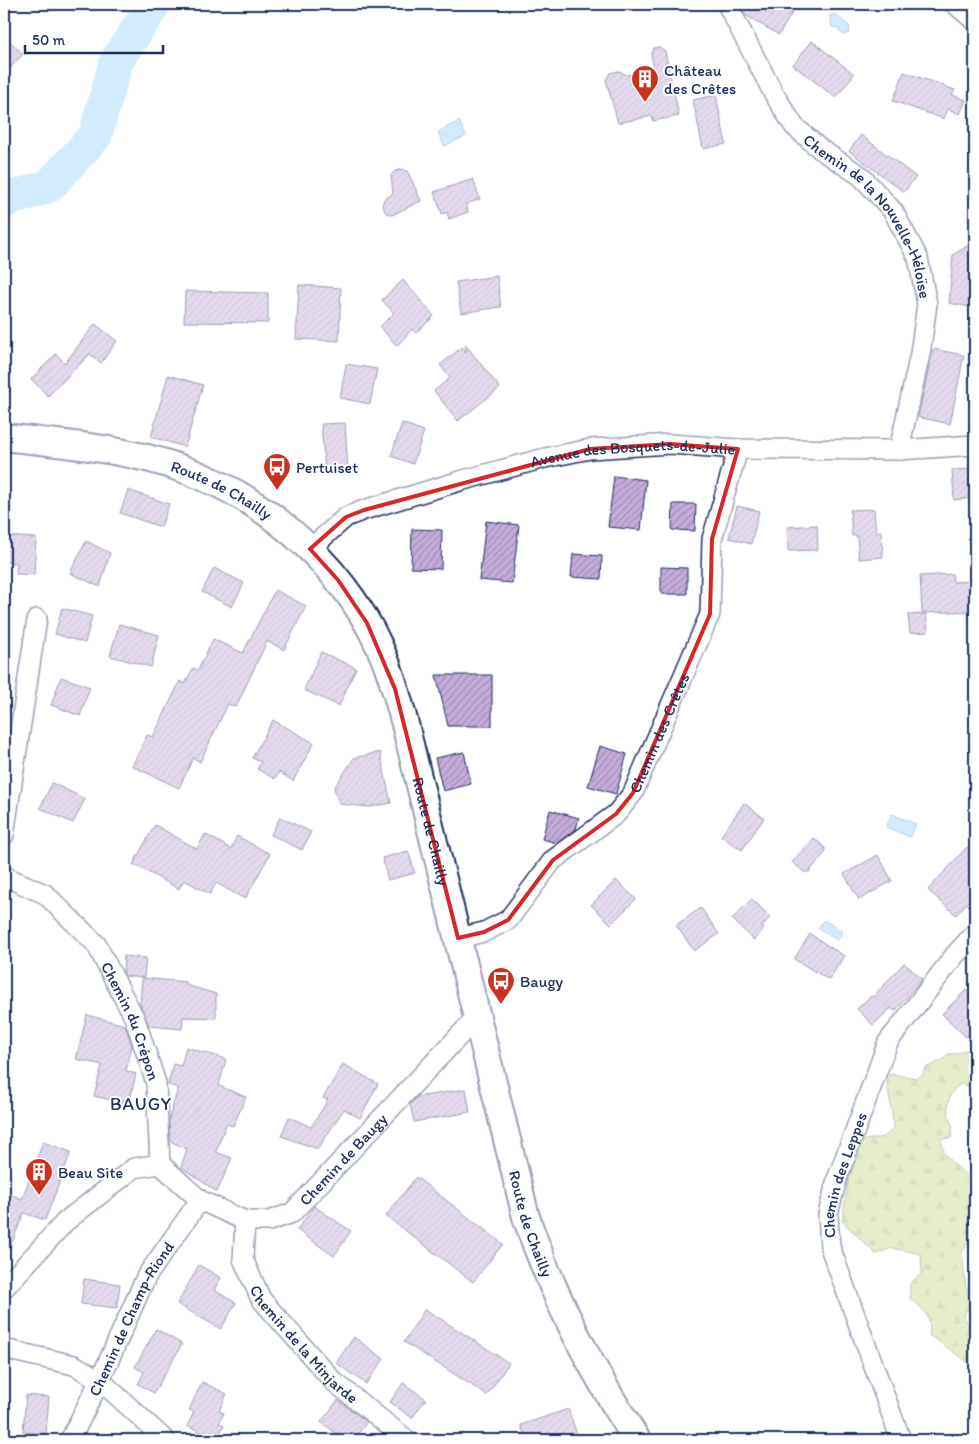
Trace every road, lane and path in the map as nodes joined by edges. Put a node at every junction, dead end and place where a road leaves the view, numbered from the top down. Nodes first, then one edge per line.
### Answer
1 (727, 4) edge
2 (956, 4) edge
3 (975, 21) edge
4 (4, 437) edge
5 (975, 444) edge
6 (738, 449) junction
7 (899, 450) junction
8 (310, 549) junction
9 (37, 619) dead end
10 (4, 835) edge
11 (4, 876) edge
12 (975, 933) edge
13 (458, 938) junction
14 (477, 1017) junction
15 (160, 1164) junction
16 (200, 1200) junction
17 (246, 1221) junction
18 (4, 1288) edge
19 (4, 1349) edge
20 (100, 1380) junction
21 (70, 1440) edge
22 (165, 1440) edge
23 (407, 1440) edge
24 (637, 1440) edge
25 (901, 1440) edge

1 - 7 street, Chemin de la Nouvelle-Héloïse
2 - 3 street
4 - 8 main road, Route de Chailly
5 - 7 street, Avenue des Bosquets-de-Julie
6 - 7 street, Avenue des Bosquets-de-Julie
6 - 8 street, Avenue des Bosquets-de-Julie
6 - 13 street, Chemin des Crêtes
8 - 13 main road, Route de Chailly
9 - 10 street
11 - 15 street, Chemin du Crépon
12 - 25 street, Chemin des Leppes
13 - 14 main road, Route de Chailly
14 - 17 street, Chemin de Baugy
14 - 24 main road, Route de Chailly
15 - 16 street, Chemin de Baugy
15 - 18 street
16 - 17 street, Chemin de Baugy
16 - 20 street, Chemin de Champ-Riond
17 - 23 street, Chemin de la Minjarde
19 - 20 street
20 - 21 street, Chemin de Champ-Riond
20 - 22 street

